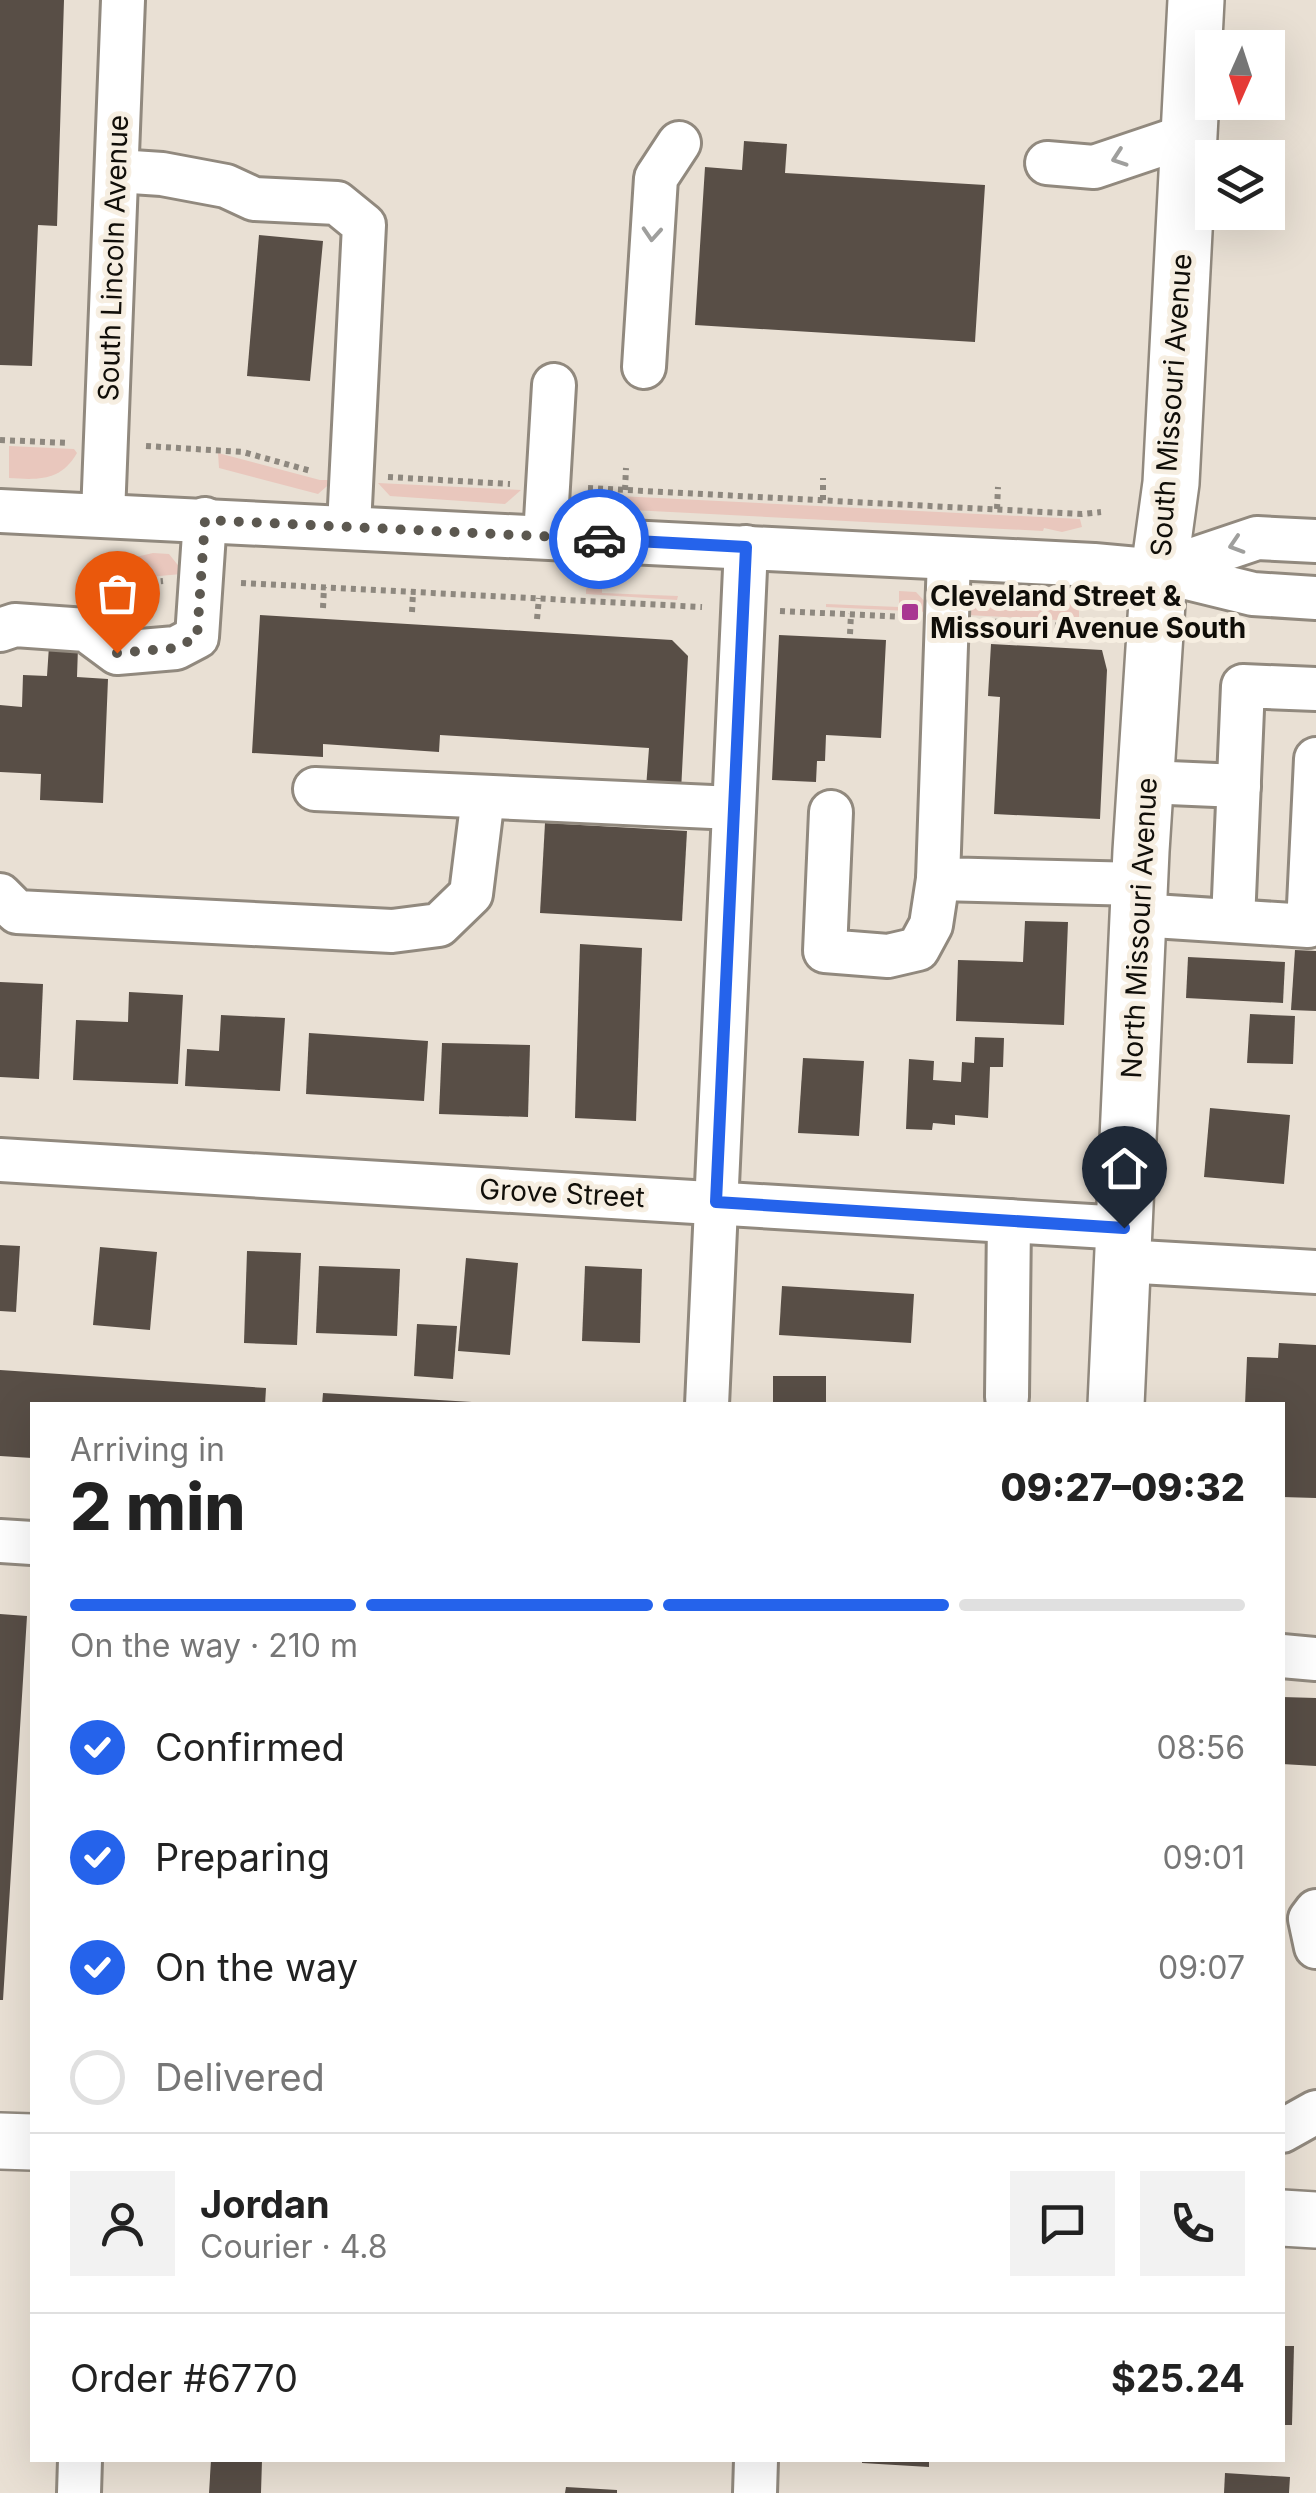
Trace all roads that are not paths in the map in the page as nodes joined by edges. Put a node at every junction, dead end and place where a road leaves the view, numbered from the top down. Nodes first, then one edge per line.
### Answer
1 (123, 0) edge
2 (1196, 0) edge
3 (1189, 135) junction
4 (679, 144) dead end
5 (1047, 163) dead end
6 (117, 171) junction
7 (644, 367) dead end
8 (554, 385) dead end
9 (0, 510) edge
10 (103, 515) junction
11 (205, 520) junction
12 (349, 526) junction
13 (545, 536) junction
14 (1316, 541) edge
15 (746, 547) junction
16 (950, 558) junction
17 (1159, 571) junction
18 (1316, 598) edge
19 (0, 630) edge
20 (1316, 689) edge
21 (1316, 759) edge
22 (1146, 782) junction
23 (1239, 786) junction
24 (314, 789) dead end
25 (483, 797) junction
26 (734, 808) junction
27 (831, 812) dead end
28 (938, 879) junction
29 (0, 894) edge
30 (1139, 900) junction
31 (1233, 921) junction
32 (0, 1160) edge
33 (716, 1202) junction
34 (1009, 1221) junction
35 (1123, 1245) junction
36 (1316, 1272) edge
37 (1006, 1397) dead end
38 (707, 1402) edge
39 (1116, 1402) edge
40 (0, 1541) edge
41 (30, 1543) edge
42 (1285, 1656) edge
43 (1316, 1659) edge
44 (1316, 1911) edge
45 (1316, 1947) edge
46 (1316, 2112) edge
47 (1285, 2129) edge
48 (0, 2140) edge
49 (30, 2142) edge
50 (1285, 2218) edge
51 (1316, 2220) edge
52 (80, 2462) edge
53 (756, 2462) edge
54 (78, 2493) edge
55 (755, 2493) edge

1 - 6 street, South Lincoln Avenue
2 - 3 main road, South Missouri Avenue
3 -> 5 street
3 - 17 main road, South Missouri Avenue
4 -> 7 street
6 - 10 street, South Lincoln Avenue
6 - 12 street
8 - 13 street
9 - 10 street
10 - 11 street
11 - 12 street
11 - 19 street
12 - 13 street
13 - 15 street
14 -> 17 street
15 - 16 street
15 - 26 street
16 - 17 street
16 - 28 street
17 - 18 street
17 - 22 main road, North Missouri Avenue
20 - 23 street
21 - 31 street
22 - 23 street
22 - 30 main road, North Missouri Avenue
23 - 31 street
24 - 25 street
25 - 26 street
25 - 29 street
26 - 33 street
27 - 28 street
28 - 30 street
30 - 31 street
30 - 35 main road, North Missouri Avenue
32 - 33 street, Grove Street
33 - 34 street, Grove Street
33 - 38 street
34 - 35 street, Grove Street
34 - 37 street
35 - 36 street, Grove Street
35 - 39 main road, North Missouri Avenue
40 - 41 street
42 - 43 street
44 - 45 street
46 - 47 street
48 - 49 main road
50 - 51 main road
52 - 54 street
53 - 55 street

